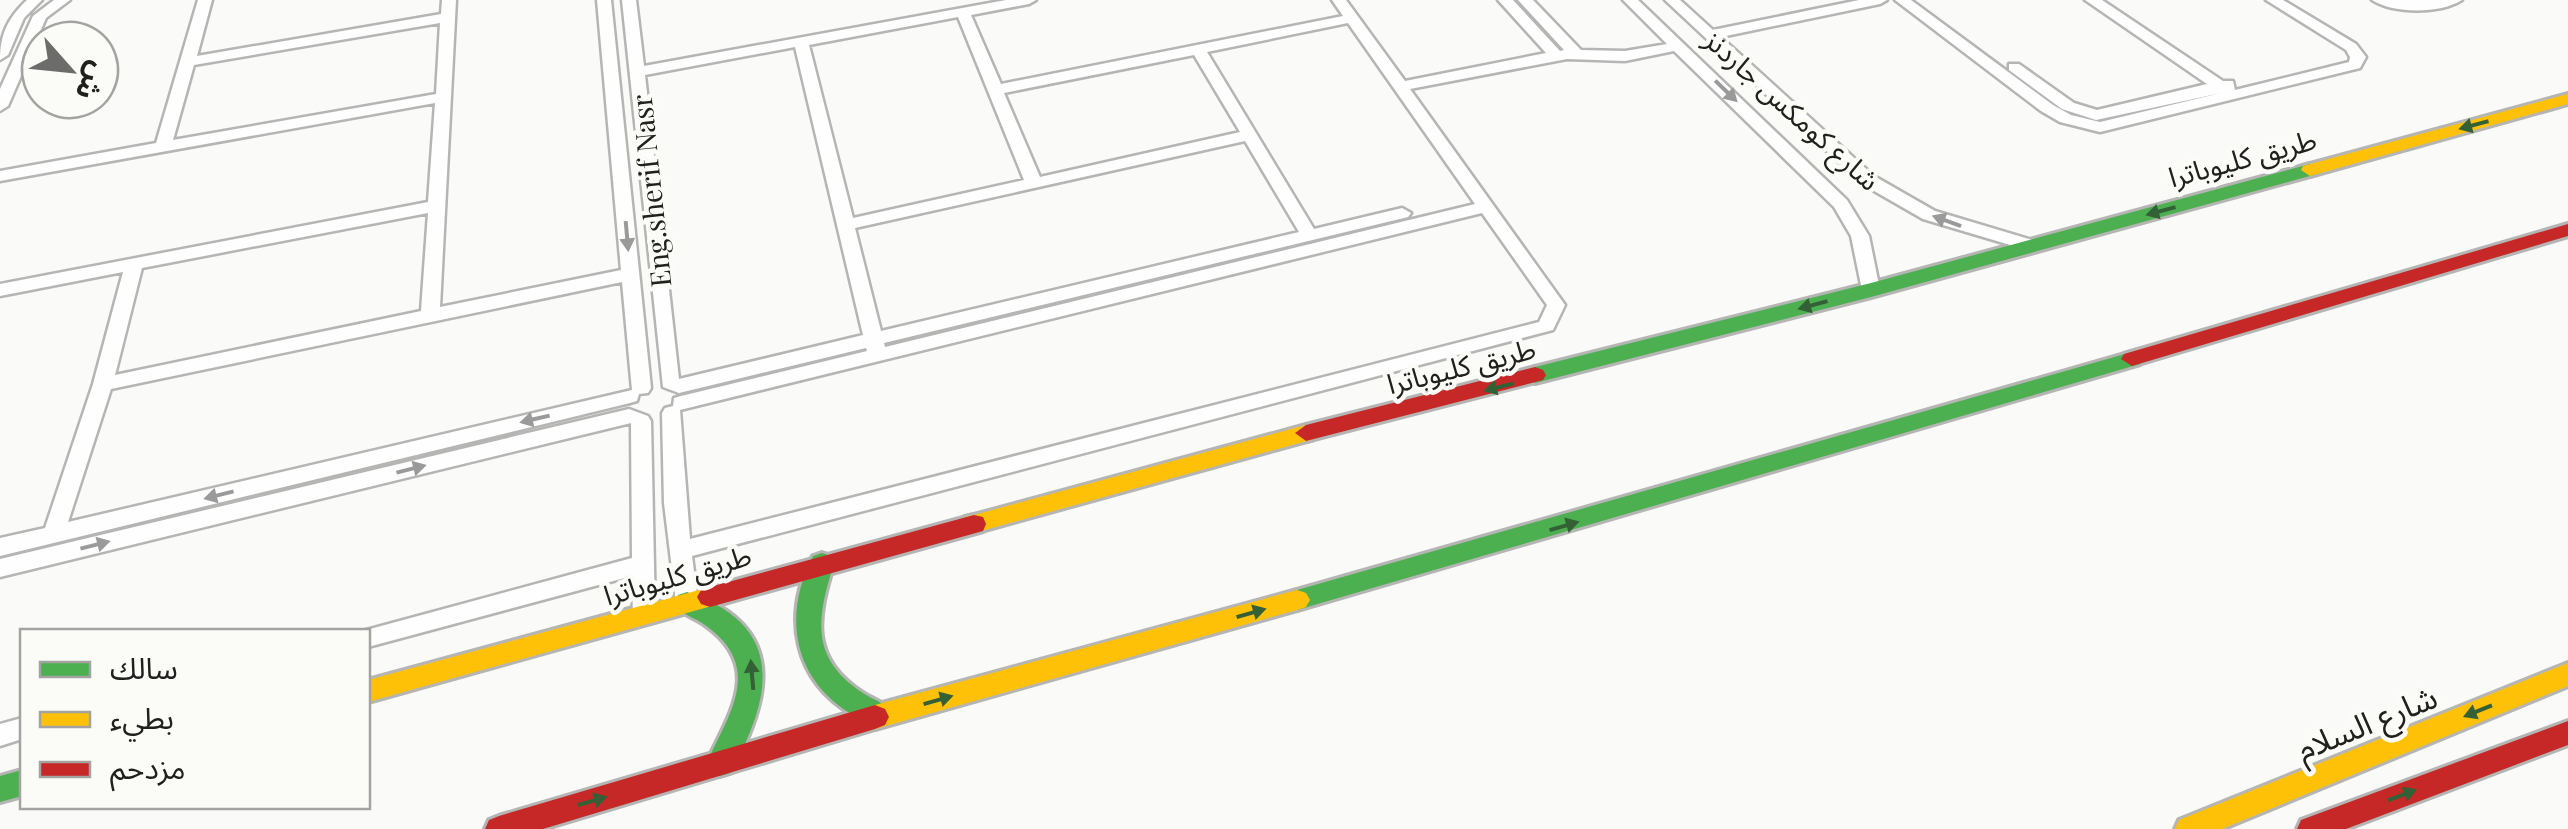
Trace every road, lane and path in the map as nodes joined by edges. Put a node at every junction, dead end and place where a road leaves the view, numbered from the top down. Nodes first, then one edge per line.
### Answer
1 (34, 0) edge
2 (63, 0) edge
3 (205, 0) edge
4 (604, 0) edge
5 (629, 0) edge
6 (1029, 0) edge
7 (1339, 0) edge
8 (1505, 0) edge
9 (1525, 0) edge
10 (1630, 0) edge
11 (1672, 0) edge
12 (1825, 0) edge
13 (1880, 0) edge
14 (1902, 0) edge
15 (1922, 0) edge
16 (2092, 0) edge
17 (2252, 0) edge
18 (2273, 0) edge
19 (2379, 0) edge
20 (2455, 0) edge
21 (1796, 3) edge
22 (968, 6) edge
23 (448, 8) edge
24 (1352, 18) junction
25 (1705, 30) junction
26 (801, 42) junction
27 (1678, 46) junction
28 (1198, 49) junction
29 (1576, 54) junction
30 (0, 56) edge
31 (1557, 56) junction
32 (187, 62) junction
33 (636, 67) junction
34 (1404, 86) junction
35 (2220, 86) junction
36 (996, 90) junction
37 (2236, 96) junction
38 (2568, 98) edge
39 (443, 104) junction
40 (0, 106) edge
41 (1249, 135) junction
42 (163, 147) junction
43 (647, 165) junction
44 (620, 170) junction
45 (0, 176) edge
46 (1868, 180) junction
47 (1034, 183) junction
48 (0, 189) edge
49 (1828, 190) junction
50 (1481, 201) junction
51 (436, 206) junction
52 (846, 225) junction
53 (2568, 230) edge
54 (1309, 235) junction
55 (1334, 236) junction
56 (2032, 246) junction
57 (135, 262) junction
58 (630, 274) junction
59 (0, 290) edge
60 (1871, 290) junction
61 (430, 316) junction
62 (875, 348) junction
63 (103, 384) junction
64 (676, 396) junction
65 (635, 405) junction
66 (311, 483) junction
67 (676, 503) junction
68 (643, 512) junction
69 (53, 535) junction
70 (0, 547) edge
71 (681, 550) junction
72 (822, 563) junction
73 (640, 565) junction
74 (0, 568) edge
75 (688, 602) junction
76 (644, 615) junction
77 (370, 636) edge
78 (2568, 674) edge
79 (370, 690) edge
80 (880, 716) junction
81 (2568, 733) edge
82 (720, 764) junction
83 (498, 829) edge
84 (2190, 829) edge
85 (2310, 829) edge

1 - 30 street
2 - 40 street
3 - 32 street
4 - 44 street
5 - 33 street, Eng.sherif Nasr
6 - 22 street
7 - 24 street
8 - 31 street
9 - 29 street
10 - 27 street, شارع كومكس جاردنز
11 - 25 street, شارع كومكس جاردنز
12 - 21 street
13 - 25 street
14 - 37 street
15 - 35 street
16 - 35 street
17 - 35 street
18 - 37 street
19 - 20 street
21 - 25 street
22 - 26 street
22 - 33 street
22 - 36 street
23 - 32 street
23 - 39 street
24 - 28 street
24 - 34 street
25 - 46 street, شارع كومكس جاردنز
26 - 33 street
26 - 52 street
27 - 29 street
27 -> 49 street, شارع كومكس جاردنز
28 - 36 street
28 - 41 street
29 - 31 street
31 - 34 street
32 - 42 street
33 - 43 street, Eng.sherif Nasr
34 - 50 street
35 - 37 street
36 - 47 street
38 -> 56 main road, طريق كليوباترا
39 - 42 street
39 - 48 street
39 - 51 street
41 - 47 street
41 - 54 street
42 - 45 street
43 - 44 street
43 - 64 street, Eng.sherif Nasr
44 -> 58 street
46 - 49 street
56 -> 46 street, شارع كومكس جاردنز
47 - 52 street
49 - 60 street, شارع كومكس جاردنز
50 - 55 street
50 - 71 street
51 - 57 street
51 - 61 street
52 - 62 street
80 -> 53 main road
54 - 55 street
54 - 62 street
55 - 62 street
56 - 60 main road, طريق كليوباترا
57 - 59 street
57 - 63 street
58 - 61 street
58 - 65 street
60 -> 72 main road, طريق كليوباترا
61 - 63 street
62 - 64 street
63 - 69 street
64 - 65 street
64 - 65 street
64 - 67 street, Eng.sherif Nasr
65 - 66 street
65 - 68 street
66 -> 69 street
74 -> 66 street
67 - 68 street
67 - 71 street, Eng.sherif Nasr
68 - 73 street
69 - 70 street
71 - 75 street, Eng.sherif Nasr
72 - 75 main road, طريق كليوباترا
72 - 80 main road
73 - 76 street
73 - 77 street
75 - 76 main road, طريق كليوباترا
82 -> 75 main road
76 - 79 main road, طريق كليوباترا
78 -> 84 main road, شارع السلام
80 - 82 main road
85 -> 81 main road
83 -> 82 main road

